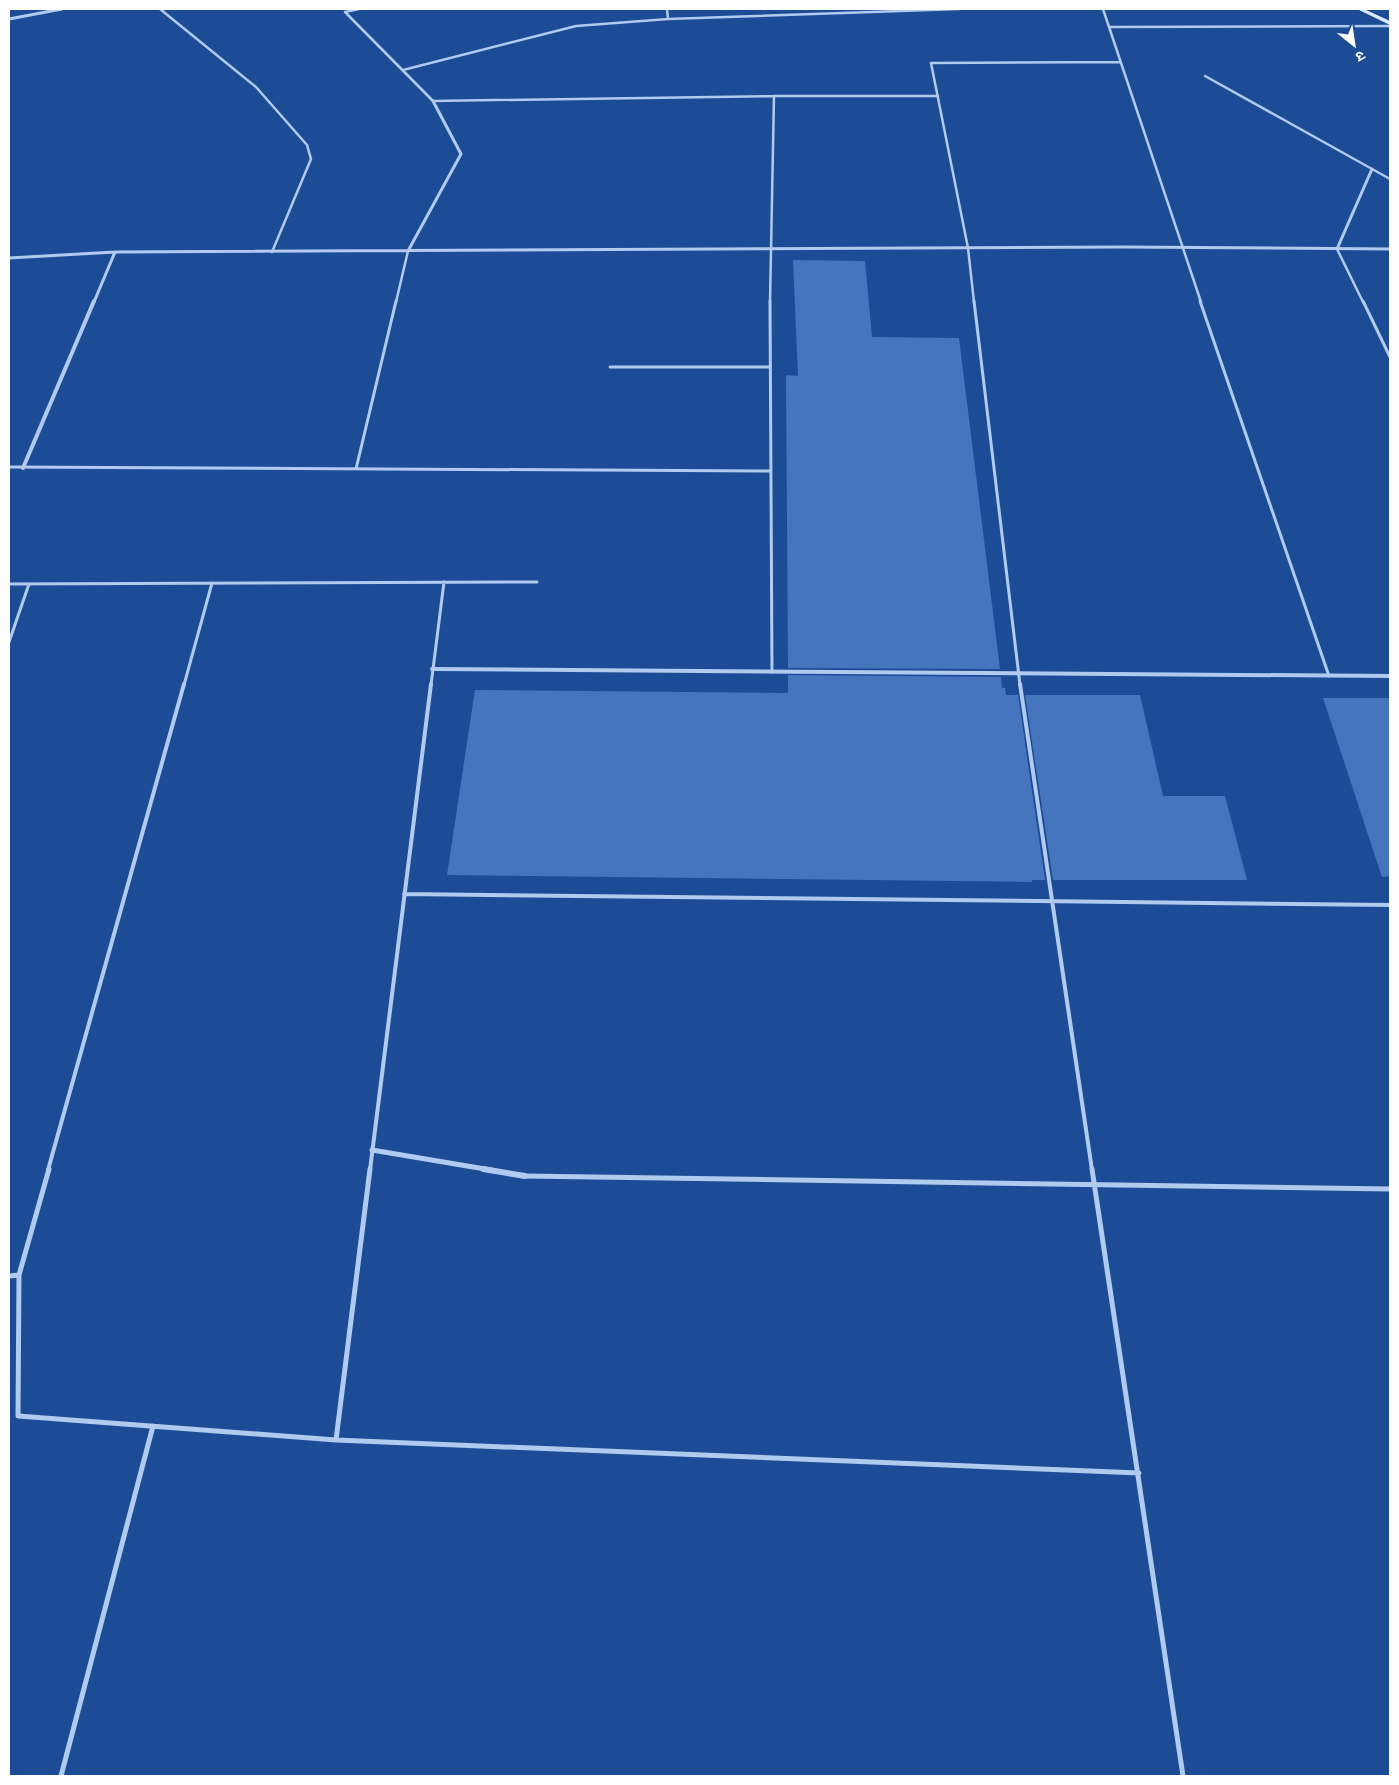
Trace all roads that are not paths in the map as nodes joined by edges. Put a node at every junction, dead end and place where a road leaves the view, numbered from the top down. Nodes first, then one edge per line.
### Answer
1 (62, 9) edge
2 (160, 9) edge
3 (342, 9) edge
4 (359, 9) edge
5 (667, 9) edge
6 (959, 9) edge
7 (1103, 9) edge
8 (1360, 9) edge
9 (345, 12) junction
10 (9, 18) edge
11 (668, 19) junction
12 (1390, 24) edge
13 (1108, 27) junction
14 (1120, 62) junction
15 (403, 70) junction
16 (1205, 76) dead end
17 (774, 96) junction
18 (938, 96) junction
19 (433, 100) junction
20 (1372, 169) junction
21 (1390, 179) edge
22 (968, 248) junction
23 (1182, 248) junction
24 (770, 249) junction
25 (1337, 249) junction
26 (1390, 250) edge
27 (408, 251) junction
28 (115, 252) junction
29 (272, 252) junction
30 (9, 258) edge
31 (1390, 357) edge
32 (610, 367) dead end
33 (770, 367) junction
34 (9, 468) edge
35 (23, 468) junction
36 (356, 469) junction
37 (771, 471) junction
38 (444, 582) junction
39 (537, 582) dead end
40 (212, 583) junction
41 (9, 584) edge
42 (29, 584) junction
43 (9, 642) edge
44 (432, 669) junction
45 (772, 672) junction
46 (1018, 673) junction
47 (1329, 676) junction
48 (1390, 676) edge
49 (404, 894) junction
50 (1053, 902) junction
51 (1390, 905) edge
52 (372, 1150) junction
53 (524, 1176) joint
54 (1095, 1185) junction
55 (1390, 1189) edge
56 (19, 1275) junction
57 (9, 1276) edge
58 (154, 1426) junction
59 (336, 1440) junction
60 (1139, 1473) junction
61 (61, 1776) edge
62 (1183, 1776) edge

1 - 10 street
2 - 29 lane
3 - 9 lane
4 - 9 lane
5 - 11 lane
6 - 11 lane
7 - 13 lane
8 - 12 street
9 - 15 lane
11 - 15 lane
12 - 13 lane
13 - 14 lane
14 - 18 lane
14 - 23 lane
15 - 19 lane
16 - 20 lane
17 - 18 lane
17 - 19 lane
17 - 24 lane
18 - 22 lane
19 - 27 street
20 - 21 lane
20 - 25 street
22 - 23 street
22 - 24 street
22 - 46 lane
23 - 25 street
23 - 47 lane
24 - 27 street
24 - 33 lane
25 - 26 street
25 - 31 lane
27 - 29 street
27 - 36 lane
28 - 29 street
28 - 30 street
28 - 35 street
32 - 33 lane
33 - 37 lane
34 - 35 lane
35 - 36 lane
36 - 37 lane
37 - 45 lane
38 - 39 lane
38 - 40 lane
38 - 44 lane
40 - 42 lane
40 - 56 lane
41 - 42 lane
42 - 43 lane
44 - 45 street
44 - 49 lane
45 - 46 street
46 - 47 street
46 - 50 lane
47 - 48 street
49 - 50 lane
49 - 52 lane
50 - 51 lane
50 - 54 lane
52 - 53 street
52 - 59 lane
53 - 54 lane
54 - 55 lane
54 - 60 lane
56 - 57 lane
56 - 58 lane
58 - 59 lane
58 - 61 lane
59 - 60 lane
60 - 62 lane

